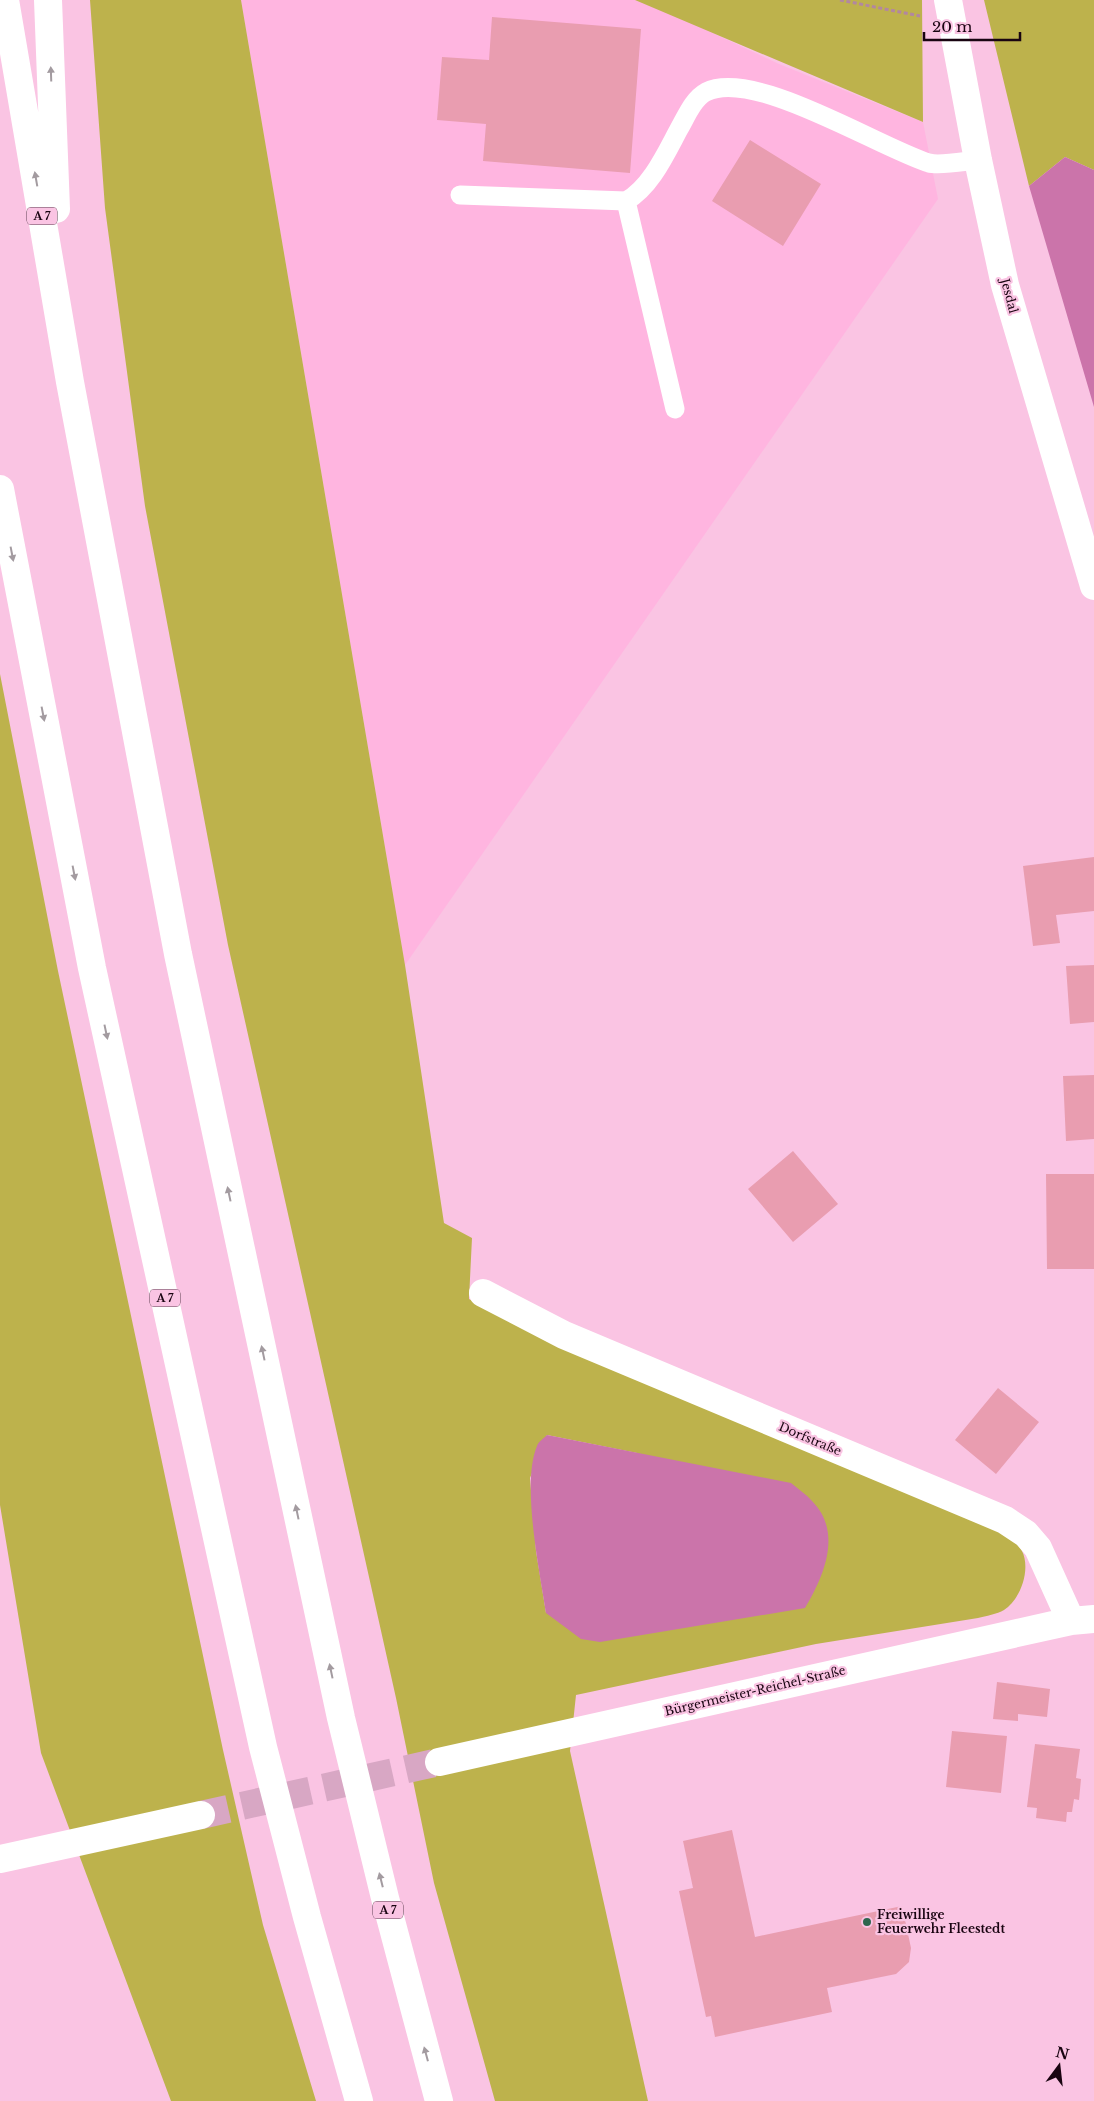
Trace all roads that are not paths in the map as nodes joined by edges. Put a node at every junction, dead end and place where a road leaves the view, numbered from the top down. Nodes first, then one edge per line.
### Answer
1 (5, 0) edge
2 (48, 0) edge
3 (950, 11) edge
4 (978, 160) junction
5 (460, 195) dead end
6 (626, 201) junction
7 (59, 313) junction
8 (675, 409) dead end
9 (0, 489) edge
10 (1094, 586) edge
11 (484, 1292) dead end
12 (1083, 1620) edge
13 (439, 1762) tunnel mouth
14 (202, 1815) tunnel mouth
15 (0, 1859) edge
16 (359, 2101) edge
17 (439, 2101) edge

7 -> 1 main road, A 7
7 -> 2 main road
3 - 4 main road, Jesdal
4 - 6 lane
4 - 10 main road, Jesdal
5 - 6 lane
6 - 8 lane
17 -> 7 main road, A 7
9 -> 16 main road, A 7
11 - 12 main road, Dorfstraße
12 - 13 main road, Bürgermeister-Reichel-Straße
14 - 15 main road

